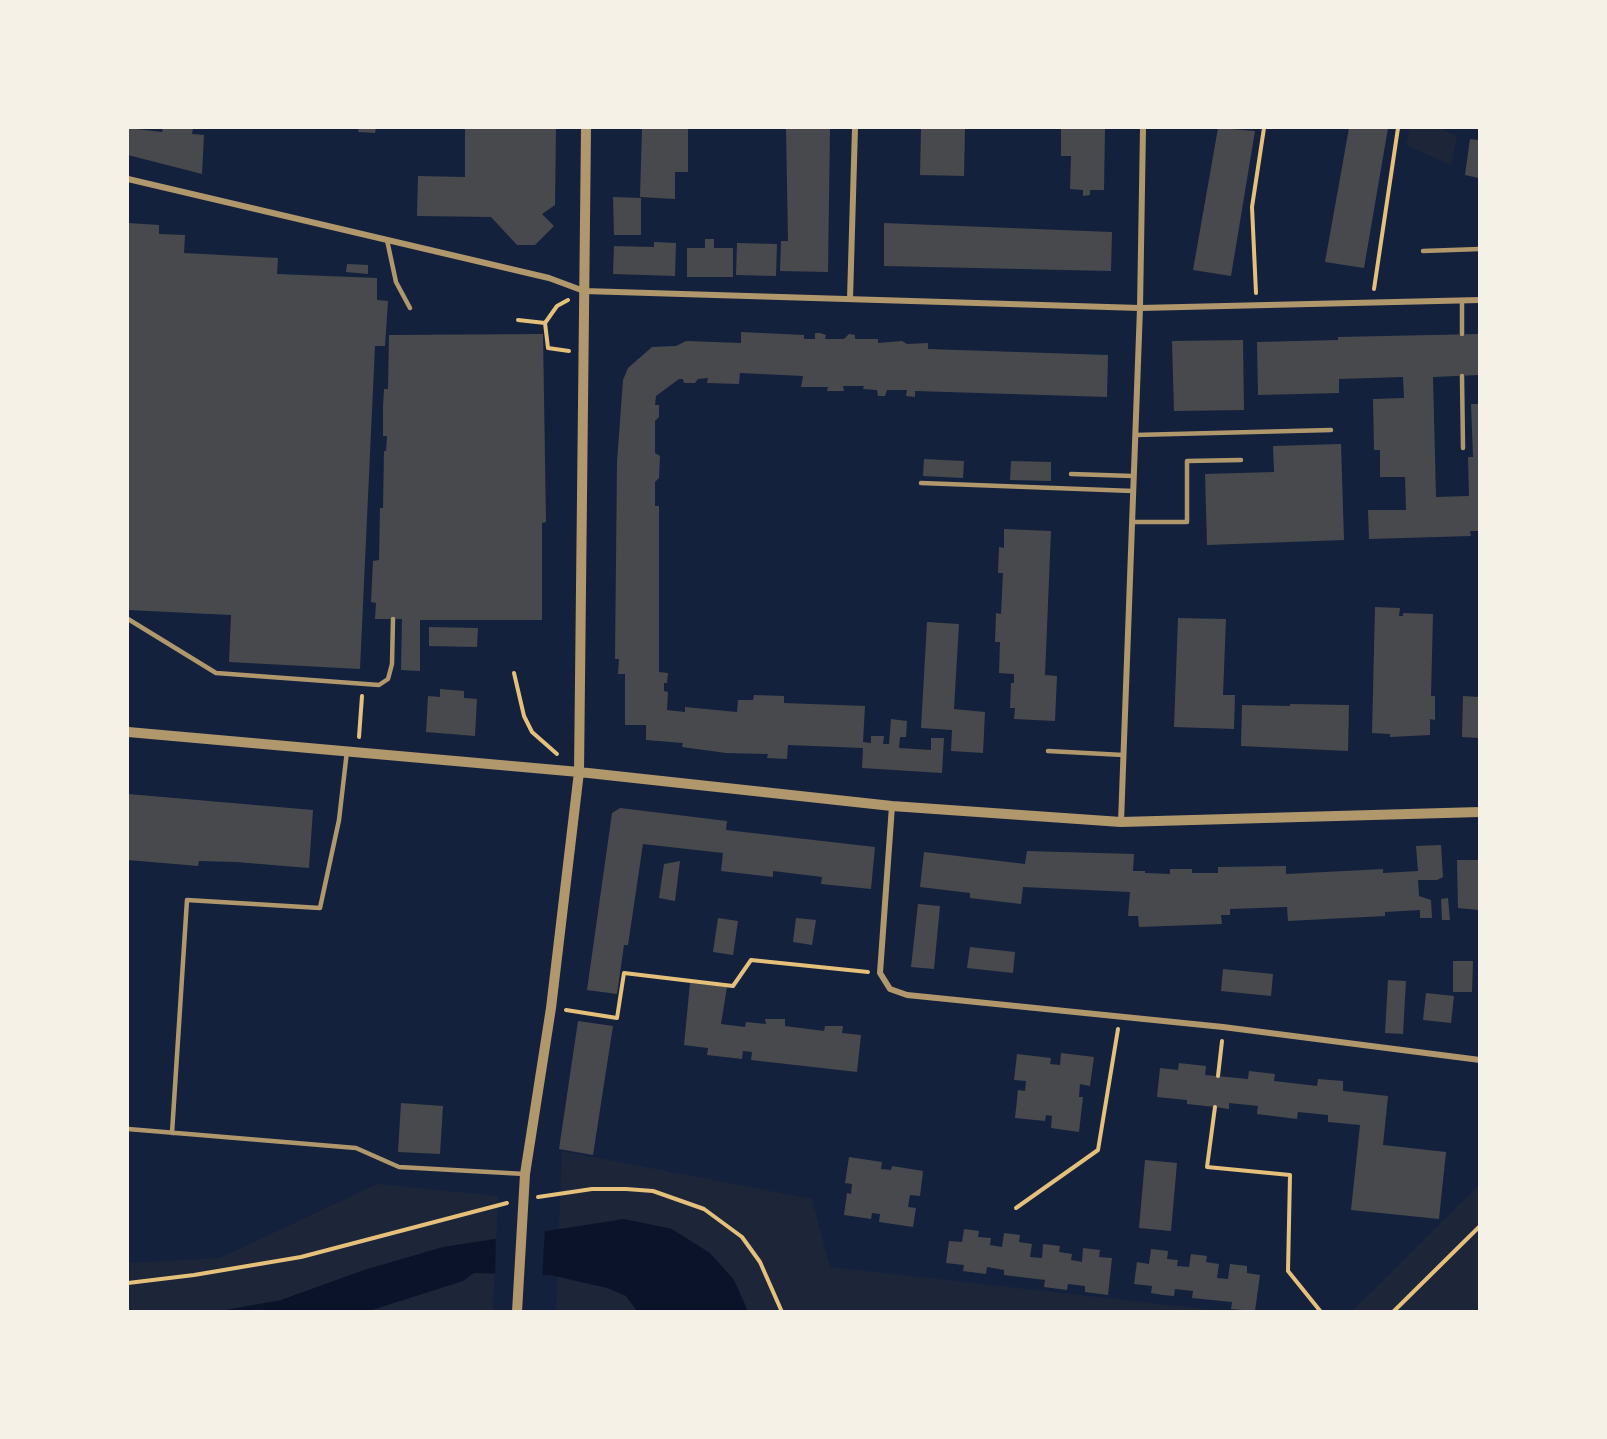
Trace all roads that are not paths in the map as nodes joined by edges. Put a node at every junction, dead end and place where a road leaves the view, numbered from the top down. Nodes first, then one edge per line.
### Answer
1 (586, 128) edge
2 (855, 128) edge
3 (1143, 128) edge
4 (128, 179) edge
5 (387, 240) junction
6 (1479, 249) edge
7 (1423, 251) dead end
8 (584, 291) junction
9 (850, 299) junction
10 (1462, 300) junction
11 (1479, 300) edge
12 (1140, 308) junction
13 (410, 309) dead end
14 (1462, 334) dead end
15 (1462, 376) dead end
16 (1331, 430) dead end
17 (1135, 435) junction
18 (1462, 448) dead end
19 (1241, 460) dead end
20 (1071, 474) dead end
21 (1133, 476) junction
22 (921, 483) dead end
23 (1133, 491) junction
24 (1132, 522) junction
25 (128, 619) edge
26 (393, 619) dead end
27 (128, 732) edge
28 (347, 751) junction
29 (1048, 751) dead end
30 (1123, 755) junction
31 (579, 772) junction
32 (892, 806) junction
33 (1479, 812) edge
34 (1121, 822) junction
35 (1479, 1060) edge
36 (128, 1129) edge
37 (172, 1133) junction
38 (525, 1174) junction
39 (517, 1311) edge

1 - 8 street
2 - 9 street
3 - 12 street
4 - 5 street
5 - 8 street
5 - 13 lane
6 - 7 lane
8 - 9 street
8 - 31 street
9 - 12 street
10 - 11 street
10 - 12 street
10 - 14 lane
12 - 17 street
15 - 18 lane
16 - 17 lane
17 - 21 street
19 - 24 lane
20 - 21 lane
21 - 23 street
22 - 23 lane
23 - 24 street
24 - 30 street
25 - 26 lane
27 - 28 street
28 - 31 street
28 - 37 lane
29 - 30 lane
30 - 34 street
31 - 32 street
31 - 38 street
32 - 34 street
32 - 35 street
33 - 34 street
36 - 37 lane
37 - 38 lane
38 - 39 street

